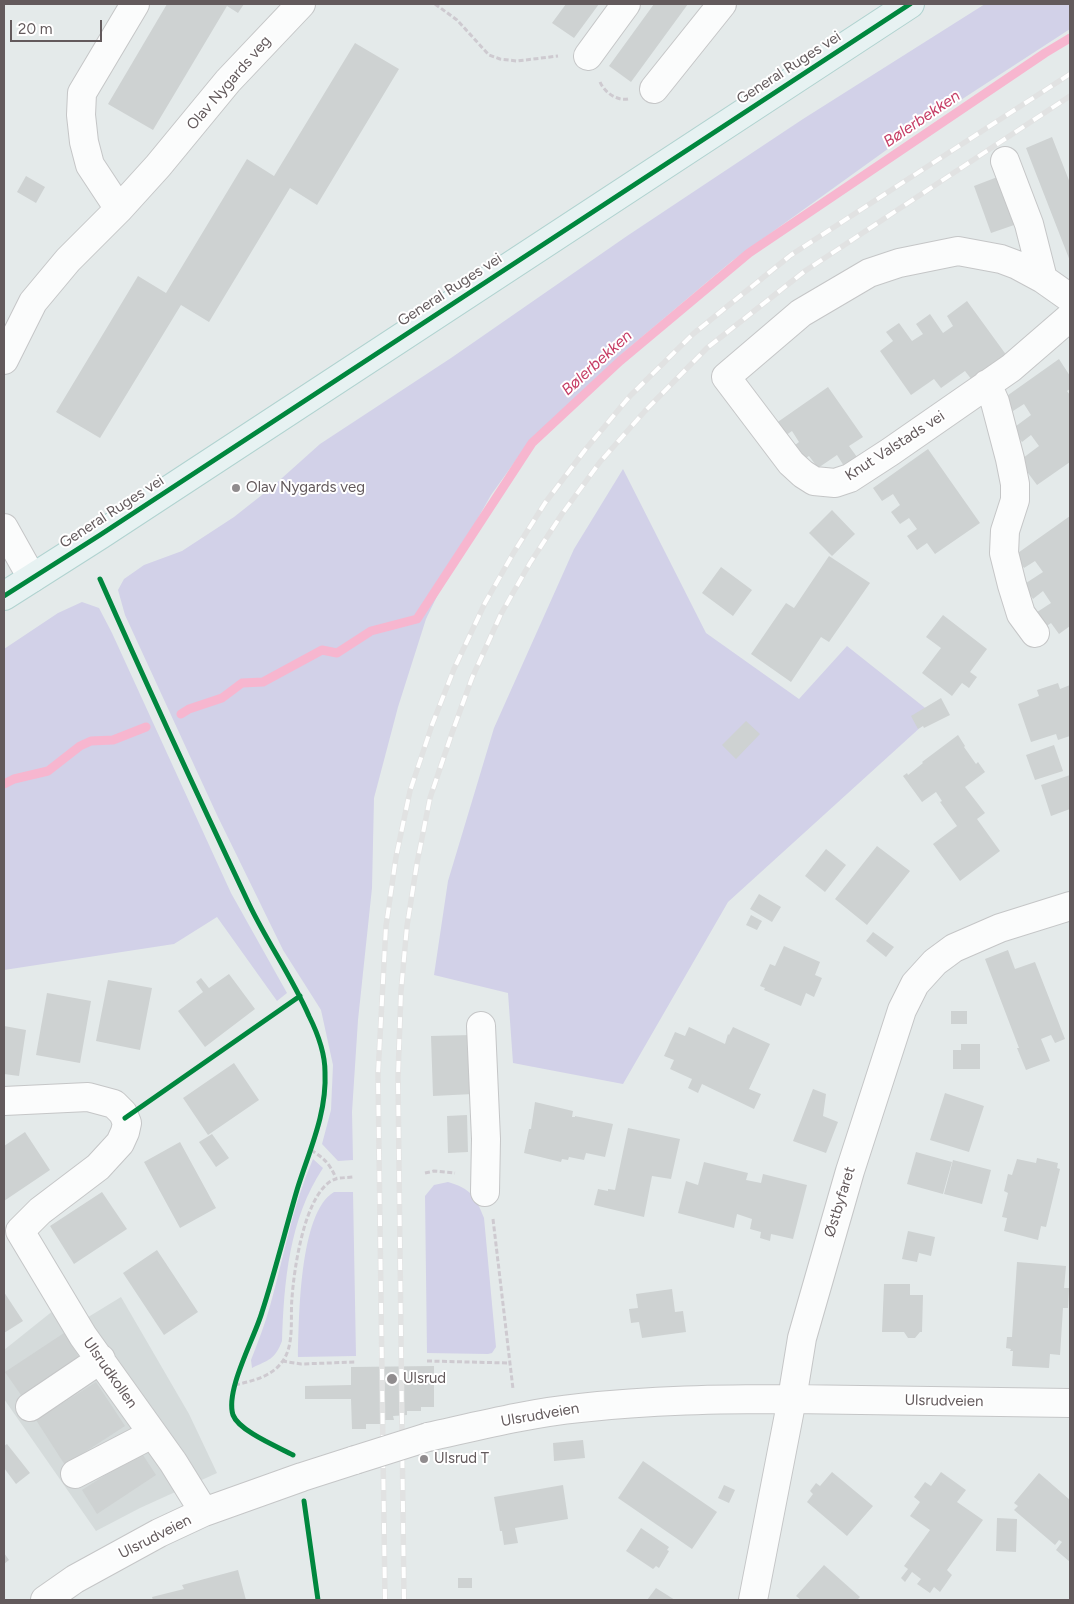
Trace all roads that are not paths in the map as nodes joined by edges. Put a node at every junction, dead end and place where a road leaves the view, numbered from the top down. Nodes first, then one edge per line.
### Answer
1 (135, 4) edge
2 (301, 4) edge
3 (626, 4) edge
4 (722, 4) edge
5 (910, 4) edge
6 (588, 56) road end
7 (654, 90) road end
8 (1005, 161) dead end
9 (119, 208) junction
10 (1043, 279) junction
11 (1070, 298) edge
12 (1070, 317) edge
13 (4, 356) edge
14 (987, 384) junction
15 (4, 528) edge
16 (32, 578) junction
17 (4, 596) edge
18 (1035, 633) dead end
19 (1070, 906) edge
20 (481, 1026) dead end
21 (4, 1101) edge
22 (485, 1192) road end
23 (12, 1237) edge
24 (101, 1359) junction
25 (792, 1399) junction
26 (1070, 1403) edge
27 (30, 1407) dead end
28 (152, 1434) junction
29 (75, 1474) dead end
30 (204, 1512) junction
31 (46, 1600) edge
32 (753, 1600) edge

1 - 9 street
2 - 9 street, Olav Nygards veg
3 - 6 street
4 - 7 street
5 - 16 main road, General Ruges vei
8 - 10 street
9 - 13 street, Olav Nygards veg
10 - 11 street, Knut Valstads vei
10 - 14 street, Knut Valstads vei
12 - 14 street, Knut Valstads vei
14 - 18 street
15 - 16 street
16 - 17 main road, General Ruges vei
19 - 25 street, Østbyfaret
20 - 22 street
21 - 23 street, Ulsrudkollen
23 - 24 street, Ulsrudkollen
24 - 27 street
24 - 28 street, Ulsrudkollen
25 - 26 street, Ulsrudveien
25 - 30 street, Ulsrudveien, bridge
25 - 32 street, Østbyfaret
28 - 29 street
28 - 30 street, Ulsrudkollen
30 - 31 street, Ulsrudveien

